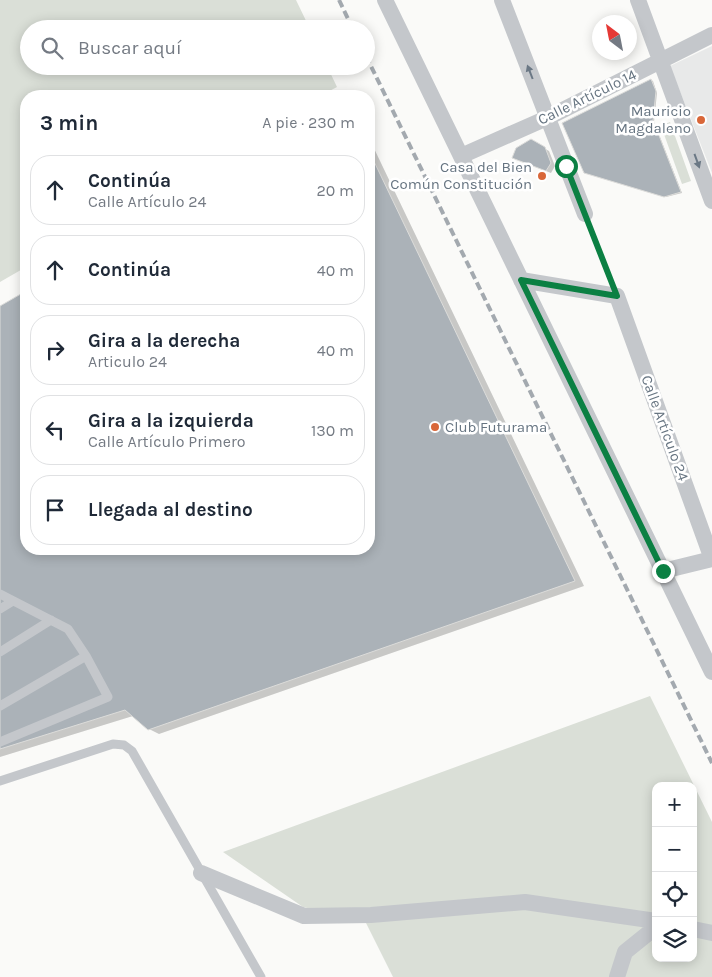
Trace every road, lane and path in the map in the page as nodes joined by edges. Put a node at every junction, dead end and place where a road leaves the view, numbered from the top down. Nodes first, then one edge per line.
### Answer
1 (385, 0) edge
2 (502, 0) edge
3 (638, 0) edge
4 (712, 35) edge
5 (660, 61) junction
6 (547, 118) junction
7 (461, 156) junction
8 (712, 201) edge
9 (585, 214) joint
10 (521, 280) junction
11 (617, 296) junction
12 (712, 559) edge
13 (663, 571) junction
14 (0, 594) edge
15 (13, 601) junction
16 (0, 609) edge
17 (51, 620) junction
18 (0, 652) edge
19 (86, 656) junction
20 (712, 672) edge
21 (1, 708) edge
22 (0, 742) edge
23 (0, 781) edge
24 (201, 873) junction
25 (652, 920) edge
26 (652, 930) edge
27 (697, 930) edge
28 (712, 933) edge
29 (261, 977) edge
30 (617, 977) edge

1 - 7 street
6 -> 2 street
3 - 5 street
4 - 5 street, Calle Artículo 14
5 - 6 street, Calle Artículo 14
5 -> 8 street
6 - 7 street, Calle Artículo 14
6 - 9 street
7 - 10 street
9 - 11 path
10 - 11 street
10 - 13 street
11 - 12 street, Calle Artículo 24
12 - 13 street
13 - 20 street
14 - 15 lane
15 - 16 lane
15 - 17 lane
17 - 18 lane
17 - 19 lane
19 - 21 lane
19 - 22 lane
23 - 24 lane
24 - 25 street
24 - 29 lane
26 - 30 street
27 - 28 street

